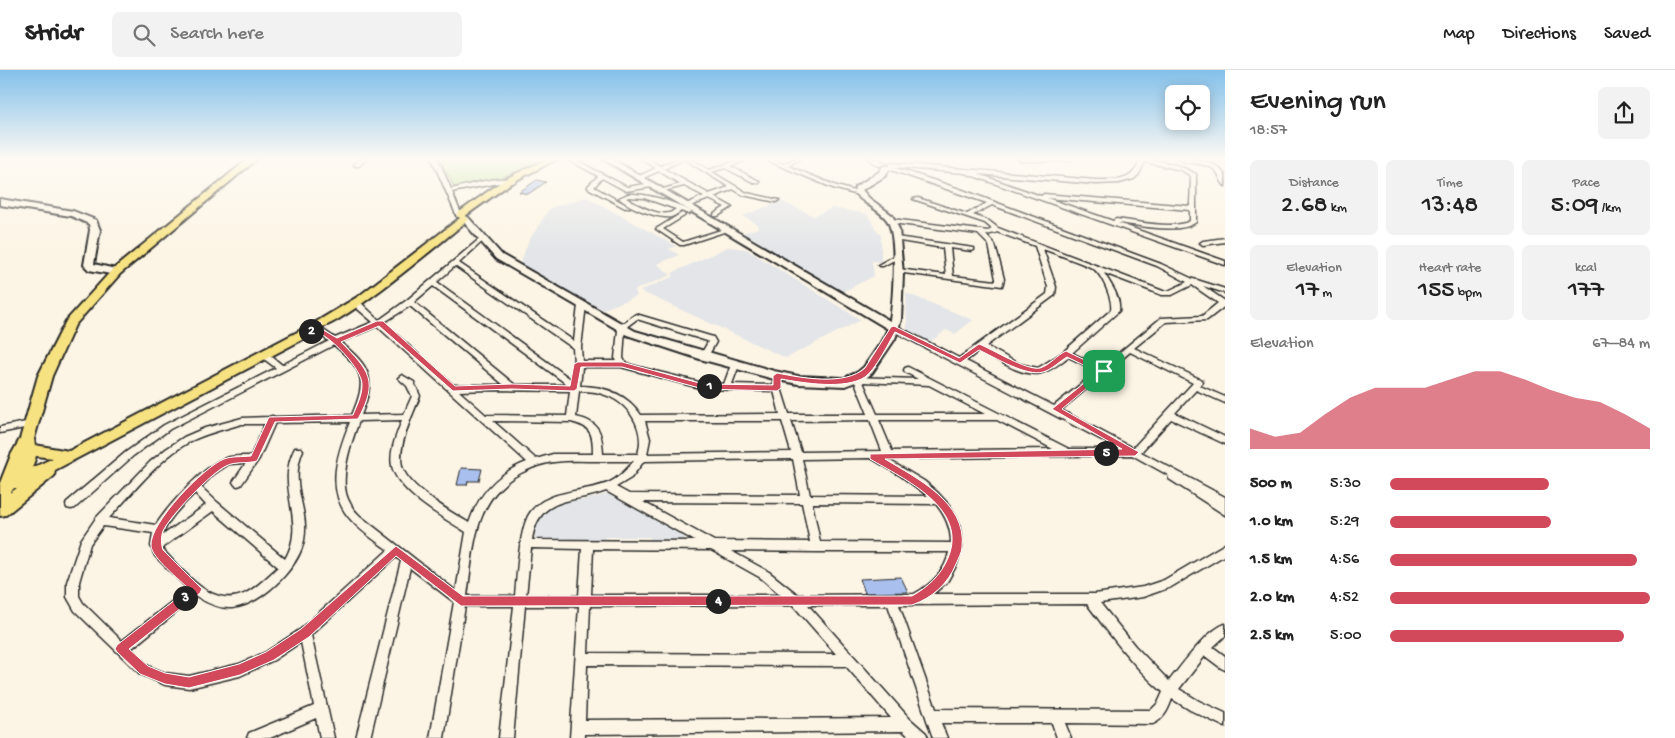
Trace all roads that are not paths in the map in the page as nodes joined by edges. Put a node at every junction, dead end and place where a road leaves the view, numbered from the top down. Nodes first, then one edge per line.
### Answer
1 (215, 190) edge
2 (454, 190) edge
3 (498, 190) edge
4 (596, 190) edge
5 (622, 190) edge
6 (697, 190) edge
7 (726, 190) edge
8 (739, 190) edge
9 (844, 190) edge
10 (955, 190) edge
11 (1018, 190) edge
12 (1194, 190) edge
13 (450, 191) joint
14 (619, 191) dead end
15 (662, 191) edge
16 (611, 193) dead end
17 (858, 193) joint
18 (604, 195) junction
19 (1031, 195) junction
20 (710, 197) junction
21 (916, 199) dead end
22 (776, 200) dead end
23 (0, 202) edge
24 (991, 203) junction
25 (1193, 208) junction
26 (687, 209) junction
27 (716, 215) dead end
28 (968, 215) junction
29 (462, 218) junction
30 (1101, 220) junction
31 (892, 221) junction
32 (670, 222) junction
33 (996, 229) junction
34 (727, 230) junction
35 (980, 232) junction
36 (484, 238) junction
37 (896, 239) junction
38 (1225, 240) edge
39 (1203, 243) dead end
40 (1038, 245) junction
41 (946, 246) junction
42 (972, 249) dead end
43 (896, 257) junction
44 (454, 263) junction
45 (1225, 263) edge
46 (881, 264) dead end
47 (1098, 268) junction
48 (898, 271) junction
49 (116, 272) junction
50 (950, 278) junction
51 (432, 282) junction
52 (1192, 282) junction
53 (1225, 291) edge
54 (356, 302) junction
55 (410, 302) junction
56 (1224, 304) edge
57 (582, 306) junction
58 (380, 323) junction
59 (313, 327) junction
60 (894, 328) junction
61 (621, 329) junction
62 (336, 341) junction
63 (979, 346) junction
64 (577, 347) junction
65 (1129, 349) junction
66 (263, 354) junction
67 (1066, 354) junction
68 (704, 356) junction
69 (960, 361) junction
70 (578, 364) junction
71 (622, 364) junction
72 (735, 365) junction
73 (281, 368) junction
74 (908, 370) dead end
75 (1104, 371) junction
76 (777, 376) junction
77 (402, 378) dead end
78 (856, 379) junction
79 (931, 382) junction
80 (512, 387) junction
81 (574, 387) junction
82 (727, 387) junction
83 (1196, 387) junction
84 (453, 388) junction
85 (777, 388) junction
86 (1225, 400) edge
87 (1056, 409) junction
88 (1169, 414) junction
89 (356, 417) junction
90 (408, 417) junction
91 (873, 417) junction
92 (997, 417) junction
93 (485, 418) junction
94 (638, 418) junction
95 (785, 418) junction
96 (272, 419) junction
97 (570, 419) junction
98 (31, 424) junction
99 (0, 430) edge
100 (1225, 442) edge
101 (28, 444) junction
102 (298, 450) dead end
103 (1135, 452) junction
104 (1070, 454) junction
105 (66, 455) junction
106 (797, 456) junction
107 (873, 456) junction
108 (889, 456) junction
109 (641, 457) junction
110 (598, 458) junction
111 (254, 459) junction
112 (534, 463) junction
113 (17, 475) junction
114 (238, 482) dead end
115 (195, 487) junction
116 (608, 488) junction
117 (0, 497) edge
118 (627, 498) junction
119 (807, 500) junction
120 (938, 500) junction
121 (71, 505) dead end
122 (213, 505) junction
123 (1224, 507) edge
124 (0, 510) edge
125 (100, 521) junction
126 (159, 530) junction
127 (472, 530) junction
128 (527, 544) junction
129 (588, 545) junction
130 (714, 545) junction
131 (156, 546) junction
132 (957, 547) junction
133 (816, 548) junction
134 (1225, 549) edge
135 (396, 550) junction
136 (407, 559) junction
137 (286, 567) junction
138 (197, 589) junction
139 (796, 600) junction
140 (1090, 600) junction
141 (461, 601) junction
142 (520, 601) junction
143 (585, 601) junction
144 (892, 601) junction
145 (912, 601) junction
146 (1225, 629) edge
147 (305, 633) junction
148 (1205, 648) junction
149 (121, 649) junction
150 (583, 659) junction
151 (850, 660) junction
152 (1225, 664) edge
153 (1170, 690) junction
154 (321, 710) junction
155 (933, 716) junction
156 (1056, 718) junction
157 (1225, 720) edge
158 (905, 724) junction
159 (577, 732) edge
160 (254, 738) edge
161 (327, 738) edge
162 (363, 738) edge
163 (437, 738) edge
164 (506, 738) edge
165 (921, 738) edge
166 (940, 738) edge
167 (1064, 738) edge

1 - 49 main road
2 - 13 street
3 - 29 main road
4 - 18 street
5 - 14 street
6 - 20 street
7 - 20 street
8 - 22 street
9 - 17 street
10 - 24 street
11 - 19 street
12 - 25 street
13 - 29 street
15 - 26 main road
16 - 18 street
17 - 31 main road
18 - 32 street
19 - 25 street
19 - 30 street
20 - 26 street
20 - 27 street
21 - 28 street
23 - 49 main road
24 - 28 street
24 - 52 street
25 - 30 street
26 - 26 street
26 - 32 street
26 - 34 main road
28 - 33 street
29 - 36 main road
29 - 54 main road
29 - 59 main road
30 - 45 street
31 - 35 street
31 - 37 main road
32 - 34 street
33 - 35 street
33 - 40 street
34 - 60 main road
35 - 50 street
36 - 44 street
36 - 57 main road
37 - 41 street
37 - 43 main road
38 - 39 street
40 - 47 street
40 - 63 street
41 - 42 street
41 - 50 street
43 - 46 street
43 - 48 main road
44 - 51 street
44 - 64 street
47 - 52 street
47 - 67 street
48 - 50 street
48 - 60 main road
49 - 98 main road
51 - 55 street
51 - 81 street
52 - 53 street
52 - 56 street
54 - 58 street
54 - 59 main road
55 - 58 street
55 - 80 street
56 - 65 street
57 - 61 main road
57 - 64 street
58 - 62 street
58 - 84 street
59 - 62 street
59 - 66 main road
59 - 105 main road
60 - 69 street
60 - 78 main road
61 - 68 main road
61 - 68 street
61 - 71 street
62 - 73 street
62 - 89 street
63 - 67 street
63 - 69 street
64 - 70 street
65 - 75 street
65 - 83 street
66 - 73 street
66 - 105 main road
67 - 75 street
68 - 72 main road
69 - 87 street
70 - 71 street
70 - 81 street
71 - 82 street
72 - 76 main road
72 - 82 street
73 - 121 street
74 - 79 street
75 - 87 street
76 - 78 main road
76 - 85 street
77 - 90 street
78 - 79 street
78 - 91 street
79 - 92 street
80 - 81 street
80 - 84 street
81 - 94 street
81 - 97 street
82 - 85 street
83 - 86 street
83 - 88 street
84 - 93 street
85 - 95 street
87 - 103 street
88 - 100 street
88 - 103 street
89 - 90 street
89 - 96 street
89 - 135 street
90 - 127 street
91 - 92 street
91 - 95 street
91 - 108 street
92 - 104 street
93 - 97 street
93 - 112 street
94 - 95 street
94 - 109 street
95 - 106 street
96 - 111 street
96 - 125 street
97 - 110 street
98 - 99 street
98 - 101 main road
101 - 105 main road
101 - 113 main road
102 - 137 street
103 - 104 street
103 - 123 street
104 - 108 street
105 - 113 main road
105 - 124 main road
106 - 107 street
106 - 109 street
106 - 119 street
107 - 108 street
107 - 120 street
109 - 110 street
109 - 116 street
110 - 112 street
111 - 114 street
111 - 115 street
112 - 127 street
113 - 117 main road
113 - 124 main road
115 - 122 street
115 - 126 street
116 - 118 street
116 - 128 street
118 - 119 street
118 - 130 street
119 - 120 street
119 - 133 street
120 - 132 street
122 - 131 street
122 - 137 street
125 - 126 street
125 - 149 street
126 - 131 street
127 - 141 street
128 - 129 street
128 - 142 street
129 - 130 street
129 - 143 street
130 - 133 street
130 - 139 street
131 - 138 street
132 - 133 street
132 - 145 street
134 - 140 street
135 - 136 street
135 - 147 street
136 - 141 street
136 - 162 street
137 - 138 street
138 - 149 street
139 - 143 street
139 - 144 street
139 - 151 street
140 - 145 street
140 - 153 street
141 - 142 street
141 - 163 street
142 - 143 street
142 - 164 street
143 - 150 street
144 - 145 street
144 - 155 street
146 - 148 street
147 - 149 street
147 - 154 street
148 - 152 street
148 - 153 street
150 - 151 street
150 - 159 street
151 - 158 street
153 - 156 street
153 - 157 street
154 - 160 street
154 - 161 street
155 - 156 street
155 - 166 street
156 - 167 street
158 - 159 street
158 - 165 street

